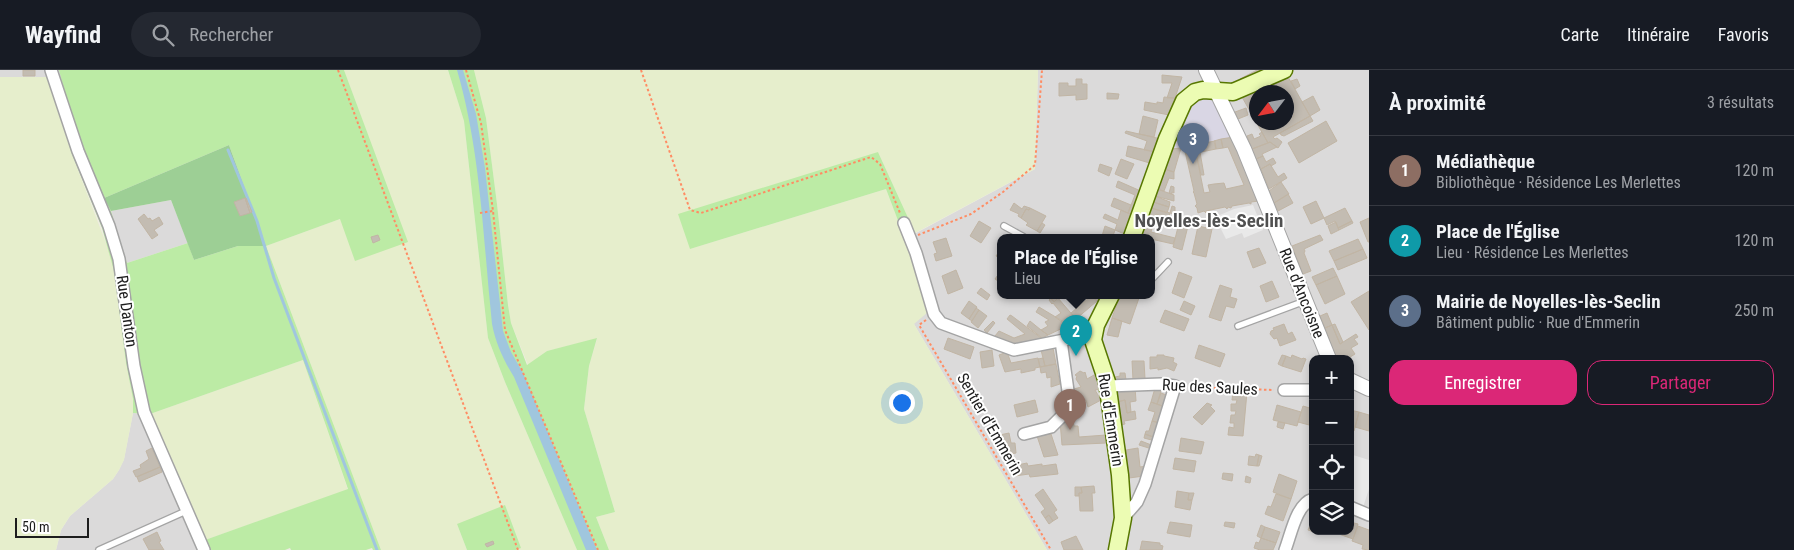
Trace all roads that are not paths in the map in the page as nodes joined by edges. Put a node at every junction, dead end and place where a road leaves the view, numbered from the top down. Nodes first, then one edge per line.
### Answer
1 (51, 70) edge
2 (1206, 70) edge
3 (1284, 70) edge
4 (1215, 90) junction
5 (904, 223) road end
6 (1004, 226) dead end
7 (1019, 234) edge
8 (1133, 234) edge
9 (1168, 262) dead end
10 (1155, 276) edge
11 (1109, 299) edge
12 (1305, 301) junction
13 (1238, 326) dead end
14 (1094, 334) junction
15 (1061, 341) junction
16 (1327, 355) edge
17 (1354, 382) edge
18 (1108, 386) junction
19 (1369, 389) edge
20 (1284, 390) road end
21 (1309, 390) edge
22 (1024, 434) dead end
23 (1309, 500) edge
24 (1354, 508) edge
25 (186, 510) junction
26 (1369, 514) edge
27 (1123, 518) junction
28 (99, 550) edge
29 (204, 550) edge
30 (1117, 550) edge
31 (1285, 550) edge

1 - 25 street, Rue Danton
2 - 4 street, Rue d'Ancoisne
3 - 4 main road
4 - 8 main road
4 - 12 street, Rue d'Ancoisne
5 - 15 street
6 - 7 lane
9 - 10 lane
11 - 14 main road
12 - 13 lane
12 - 16 street, Rue d'Ancoisne
14 - 15 street
14 - 18 main road, Rue d'Emmerin
15 - 22 street
17 - 19 street
18 - 27 main road, Rue d'Emmerin
18 - 27 street, Rue des Saules
20 - 21 street
23 - 31 street
24 - 26 street
25 - 28 lane
25 - 29 street, Rue Danton
27 - 30 main road, Rue d'Emmerin

